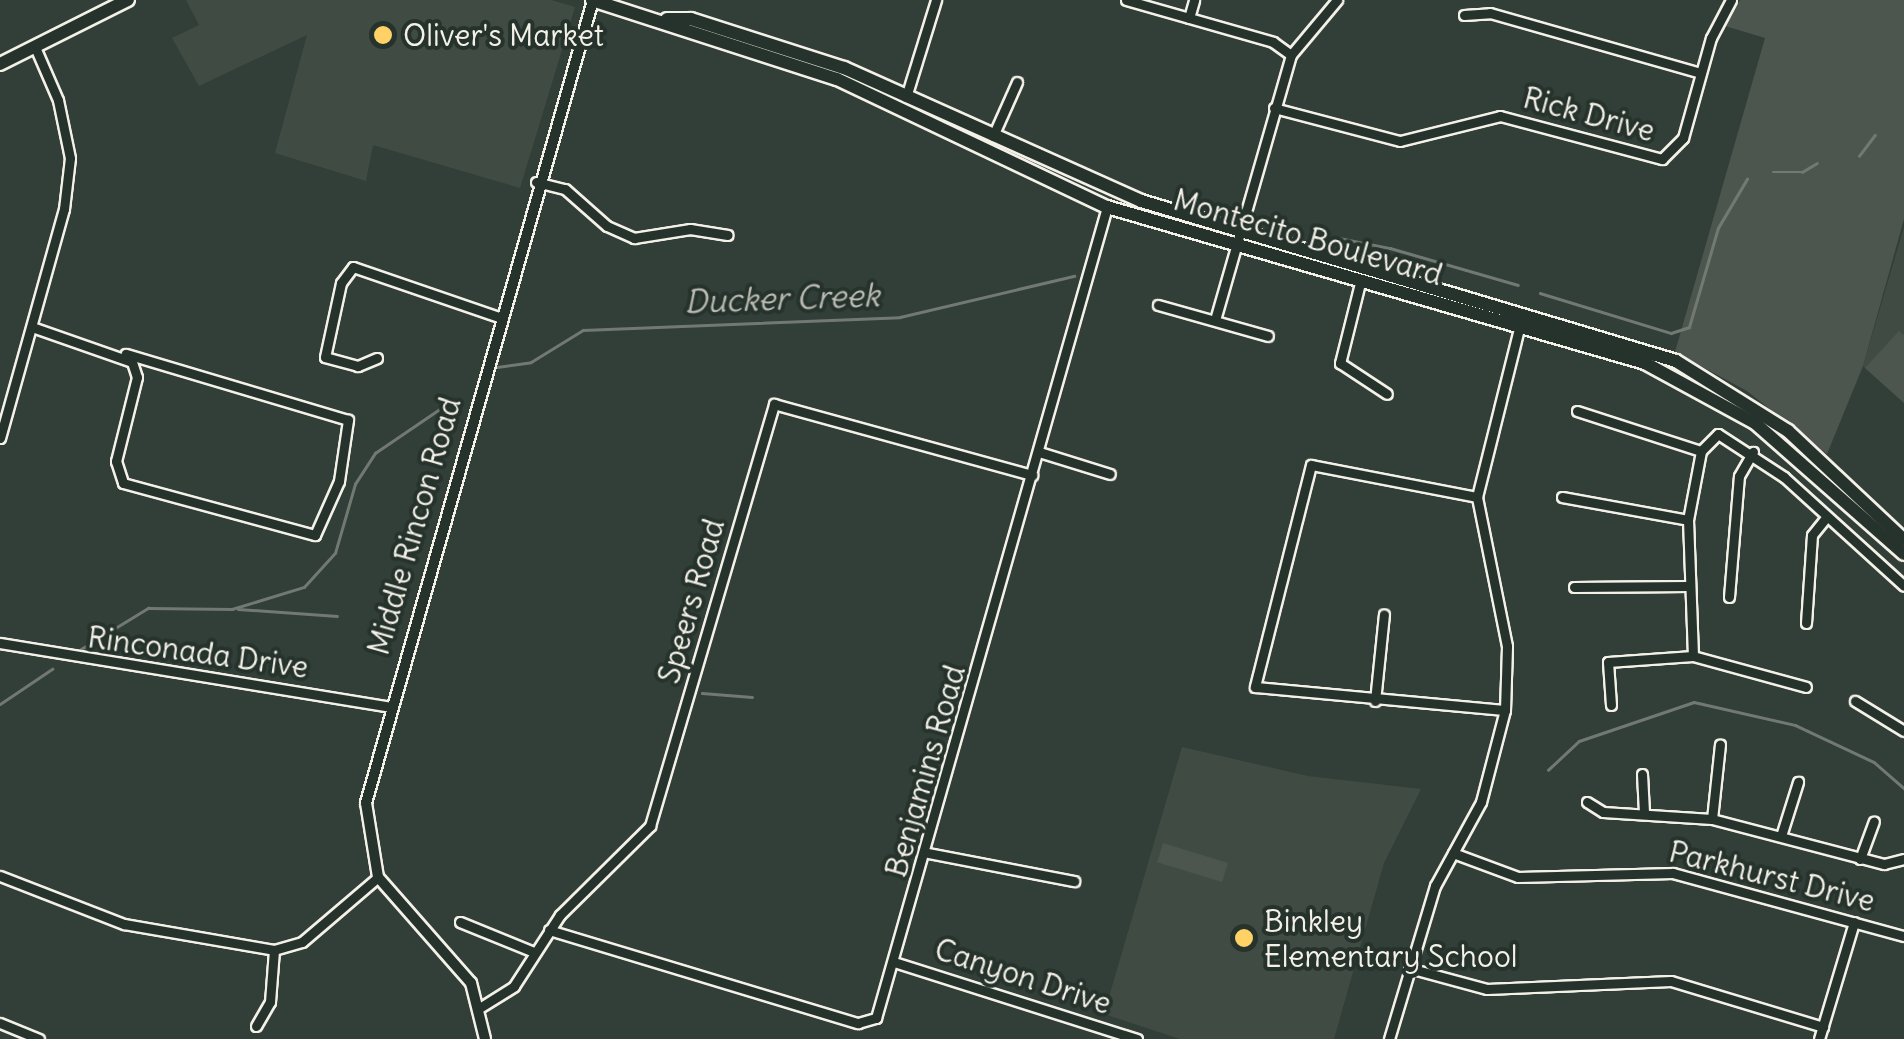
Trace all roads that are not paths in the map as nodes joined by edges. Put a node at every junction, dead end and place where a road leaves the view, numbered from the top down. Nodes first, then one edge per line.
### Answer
1 (128, 0) edge
2 (593, 0) edge
3 (936, 0) edge
4 (1126, 0) edge
5 (1194, 0) edge
6 (1337, 0) edge
7 (1731, 0) edge
8 (1464, 16) dead end
9 (1189, 18) junction
10 (35, 47) junction
11 (1292, 55) junction
12 (0, 64) edge
13 (1701, 73) junction
14 (1017, 82) dead end
15 (904, 103) junction
16 (1274, 108) junction
17 (992, 136) junction
18 (536, 182) junction
19 (1107, 207) junction
20 (728, 235) dead end
21 (1239, 236) junction
22 (1362, 278) junction
23 (1158, 305) dead end
24 (499, 317) junction
25 (1215, 320) junction
26 (1520, 324) junction
27 (32, 328) junction
28 (1268, 336) dead end
29 (126, 354) junction
30 (377, 358) dead end
31 (1387, 394) dead end
32 (1577, 411) dead end
33 (0, 438) edge
34 (1701, 451) junction
35 (1039, 452) junction
36 (1752, 452) junction
37 (1110, 474) dead end
38 (1032, 476) junction
39 (1477, 497) junction
40 (1562, 497) dead end
41 (1688, 520) junction
42 (1825, 520) junction
43 (1904, 540) edge
44 (1904, 554) edge
45 (1688, 586) junction
46 (1904, 586) edge
47 (1574, 587) dead end
48 (1729, 597) dead end
49 (1384, 614) dead end
50 (1806, 623) dead end
51 (0, 643) edge
52 (1692, 656) junction
53 (1806, 687) dead end
54 (1375, 701) junction
55 (1855, 701) dead end
56 (1611, 705) dead end
57 (390, 706) junction
58 (1505, 710) junction
59 (1904, 731) edge
60 (1720, 744) dead end
61 (1642, 774) dead end
62 (1798, 782) dead end
63 (1586, 802) dead end
64 (1644, 812) junction
65 (1712, 818) junction
66 (1874, 821) dead end
67 (1781, 836) junction
68 (928, 853) junction
69 (1453, 853) junction
70 (1860, 859) junction
71 (1904, 859) edge
72 (0, 876) edge
73 (378, 876) junction
74 (1074, 881) dead end
75 (460, 922) dead end
76 (1854, 922) junction
77 (549, 930) junction
78 (1904, 936) edge
79 (274, 950) junction
80 (534, 952) junction
81 (894, 962) junction
82 (1409, 968) junction
83 (481, 1007) junction
84 (0, 1023) edge
85 (256, 1026) dead end
86 (1823, 1027) junction
87 (39, 1039) edge
88 (486, 1039) edge
89 (1136, 1039) edge
90 (1389, 1039) edge
91 (1819, 1039) edge

1 - 10 main road
2 - 15 main road, Montecito Boulevard
2 - 18 street, Middle Rincon Road
3 - 15 street
4 - 9 street
5 - 9 street
6 - 11 street
7 - 13 street, Rick Drive
8 - 13 street
9 - 11 street
10 - 12 main road
10 - 27 street
11 - 16 street
13 - 16 street, Rick Drive
14 - 17 street
15 - 17 main road, Montecito Boulevard
15 - 19 main road, Montecito Boulevard
16 - 21 street
17 - 21 main road, Montecito Boulevard
18 - 20 street
18 - 24 street, Middle Rincon Road
19 - 21 main road, Montecito Boulevard
19 - 35 street, Benjamins Road
21 - 22 main road, Montecito Boulevard
21 - 25 street
21 - 43 main road, Montecito Boulevard
22 - 26 main road, Montecito Boulevard
22 - 31 street
23 - 25 street
24 - 30 street
24 - 57 street, Middle Rincon Road
25 - 28 street
26 - 39 street
26 - 44 main road, Montecito Boulevard
27 - 29 street
27 - 33 street
29 - 29 street
32 - 34 street
34 - 36 street
34 - 41 street
35 - 37 street
35 - 38 street, Benjamins Road
36 - 42 street
36 - 48 street
38 - 68 street, Benjamins Road
38 - 77 street, Speers Road
39 - 54 street
39 - 58 street
40 - 41 street
41 - 45 street
42 - 46 street
42 - 50 street
45 - 47 street
45 - 52 street
49 - 54 street
51 - 57 street, Rinconada Drive
52 - 53 street
52 - 56 street
54 - 58 street
55 - 59 street
57 - 73 street, Middle Rincon Road
58 - 69 street
60 - 65 street
61 - 64 street
62 - 67 street
63 - 64 street
64 - 65 street
65 - 67 street
66 - 70 street
67 - 70 street
68 - 74 street
68 - 81 street, Benjamins Road
69 - 76 street, Parkhurst Drive
69 - 82 street
70 - 71 street
72 - 79 street
73 - 79 street
73 - 83 street
75 - 80 street
76 - 78 street, Parkhurst Drive
76 - 86 street
77 - 80 street, Speers Road
77 - 81 street, Benjamins Road
79 - 85 street
80 - 83 street, Speers Road
81 - 89 street, Canyon Drive
82 - 86 street
82 - 90 street
83 - 88 street
84 - 87 street
86 - 91 street

